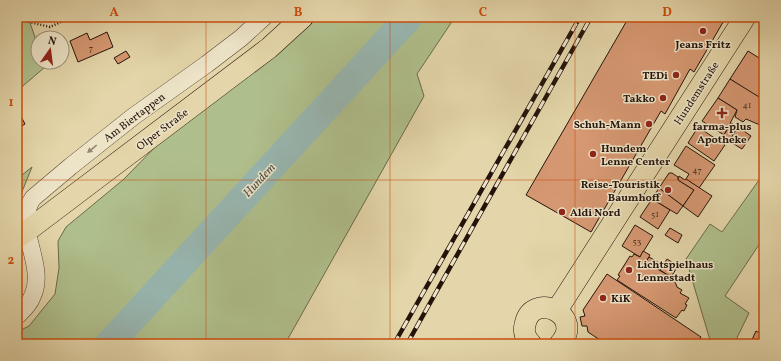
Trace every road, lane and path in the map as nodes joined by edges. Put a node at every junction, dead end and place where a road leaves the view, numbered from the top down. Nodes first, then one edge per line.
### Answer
1 (71, 17) edge
2 (264, 17) edge
3 (303, 17) edge
4 (745, 17) edge
5 (17, 19) edge
6 (22, 234) edge
7 (557, 310) junction
8 (17, 316) edge
9 (531, 344) edge
10 (560, 344) edge

1 - 5 path
2 -> 6 street, Am Biertappen
3 - 6 main road, Olper Straße
4 - 7 main road, Hundemstraße
6 - 8 street, Am Biertappen
7 - 9 main road
7 - 10 main road

